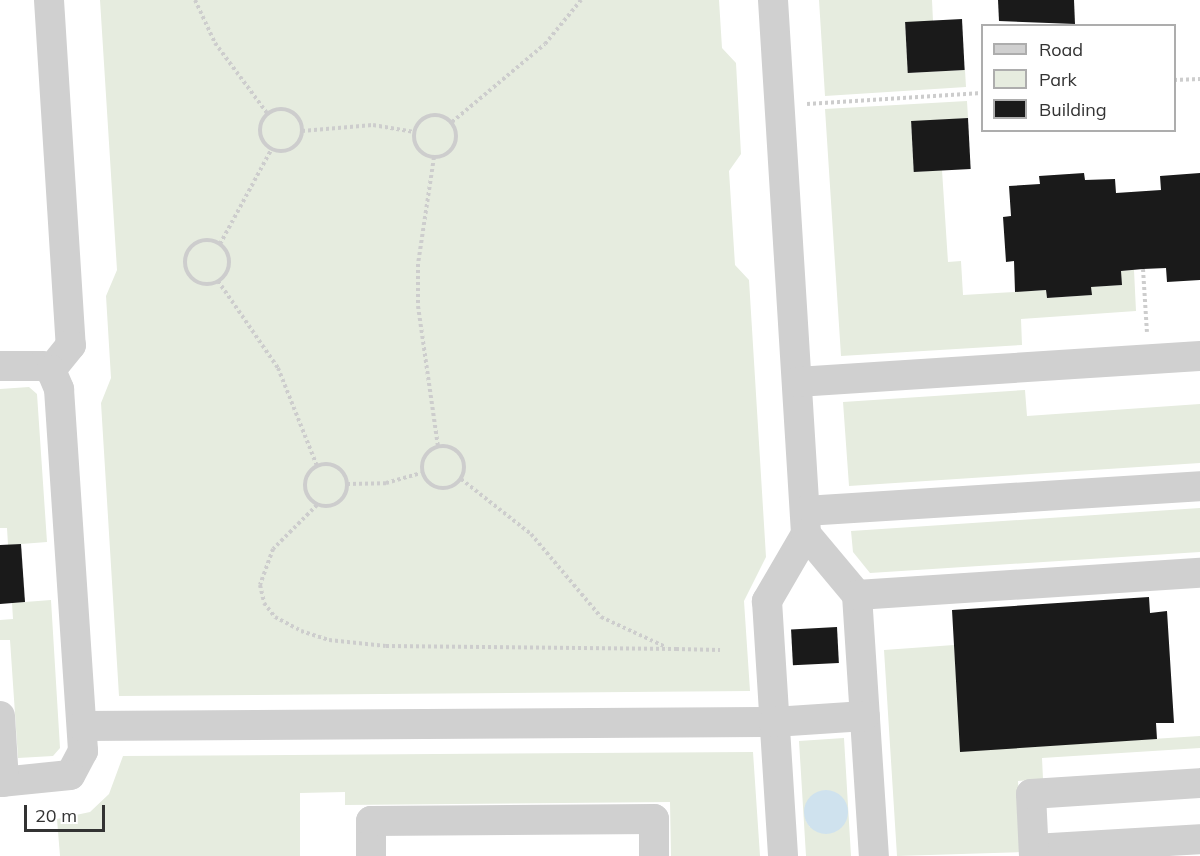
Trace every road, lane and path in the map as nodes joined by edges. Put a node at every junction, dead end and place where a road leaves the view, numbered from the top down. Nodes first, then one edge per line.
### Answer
1 (49, 0) edge
2 (195, 0) edge
3 (581, 0) edge
4 (773, 0) edge
5 (1200, 79) edge
6 (1176, 80) edge
7 (981, 93) edge
8 (780, 106) junction
9 (267, 114) junction
10 (452, 122) junction
11 (302, 131) junction
12 (414, 132) junction
13 (271, 150) junction
14 (434, 157) junction
15 (220, 244) junction
16 (1143, 269) dead end
17 (218, 281) junction
18 (1200, 356) edge
19 (1149, 359) junction
20 (0, 366) edge
21 (51, 370) junction
22 (797, 382) junction
23 (438, 446) junction
24 (317, 466) junction
25 (422, 473) junction
26 (461, 478) junction
27 (347, 484) junction
28 (1200, 486) edge
29 (317, 505) junction
30 (806, 523) junction
31 (1200, 573) edge
32 (858, 595) junction
33 (678, 650) junction
34 (720, 650) dead end
35 (0, 716) edge
36 (865, 716) junction
37 (774, 722) junction
38 (82, 726) junction
39 (2, 782) edge
40 (1200, 783) edge
41 (1200, 838) edge
42 (1034, 853) edge
43 (371, 856) edge
44 (654, 856) edge
45 (783, 856) edge
46 (874, 856) edge

1 - 21 lane
2 - 9 path
3 - 10 path
4 - 8 lane
5 - 6 path
7 - 8 path
8 - 22 lane
9 - 11 path
9 - 13 path
10 - 12 path
10 - 14 path
11 - 12 path
11 - 13 path
12 - 14 path
13 - 15 path
14 - 23 path
15 - 17 path
15 - 17 path
16 - 19 path
17 - 24 path
18 - 19 lane
19 - 22 lane
20 - 21 lane
21 - 38 lane
22 - 30 lane
23 - 25 path
23 - 26 path
24 - 27 path
24 - 29 path
25 - 26 path
25 - 27 path
26 - 33 path
27 - 29 path
28 - 30 lane
29 - 33 path
30 - 32 lane
30 - 37 lane
31 - 32 lane
32 - 36 lane
33 - 34 path
35 - 39 lane
36 - 37 lane
36 - 46 lane
37 - 38 lane
37 - 45 lane
38 - 39 lane
40 - 42 lane
41 - 42 lane
43 - 44 lane

